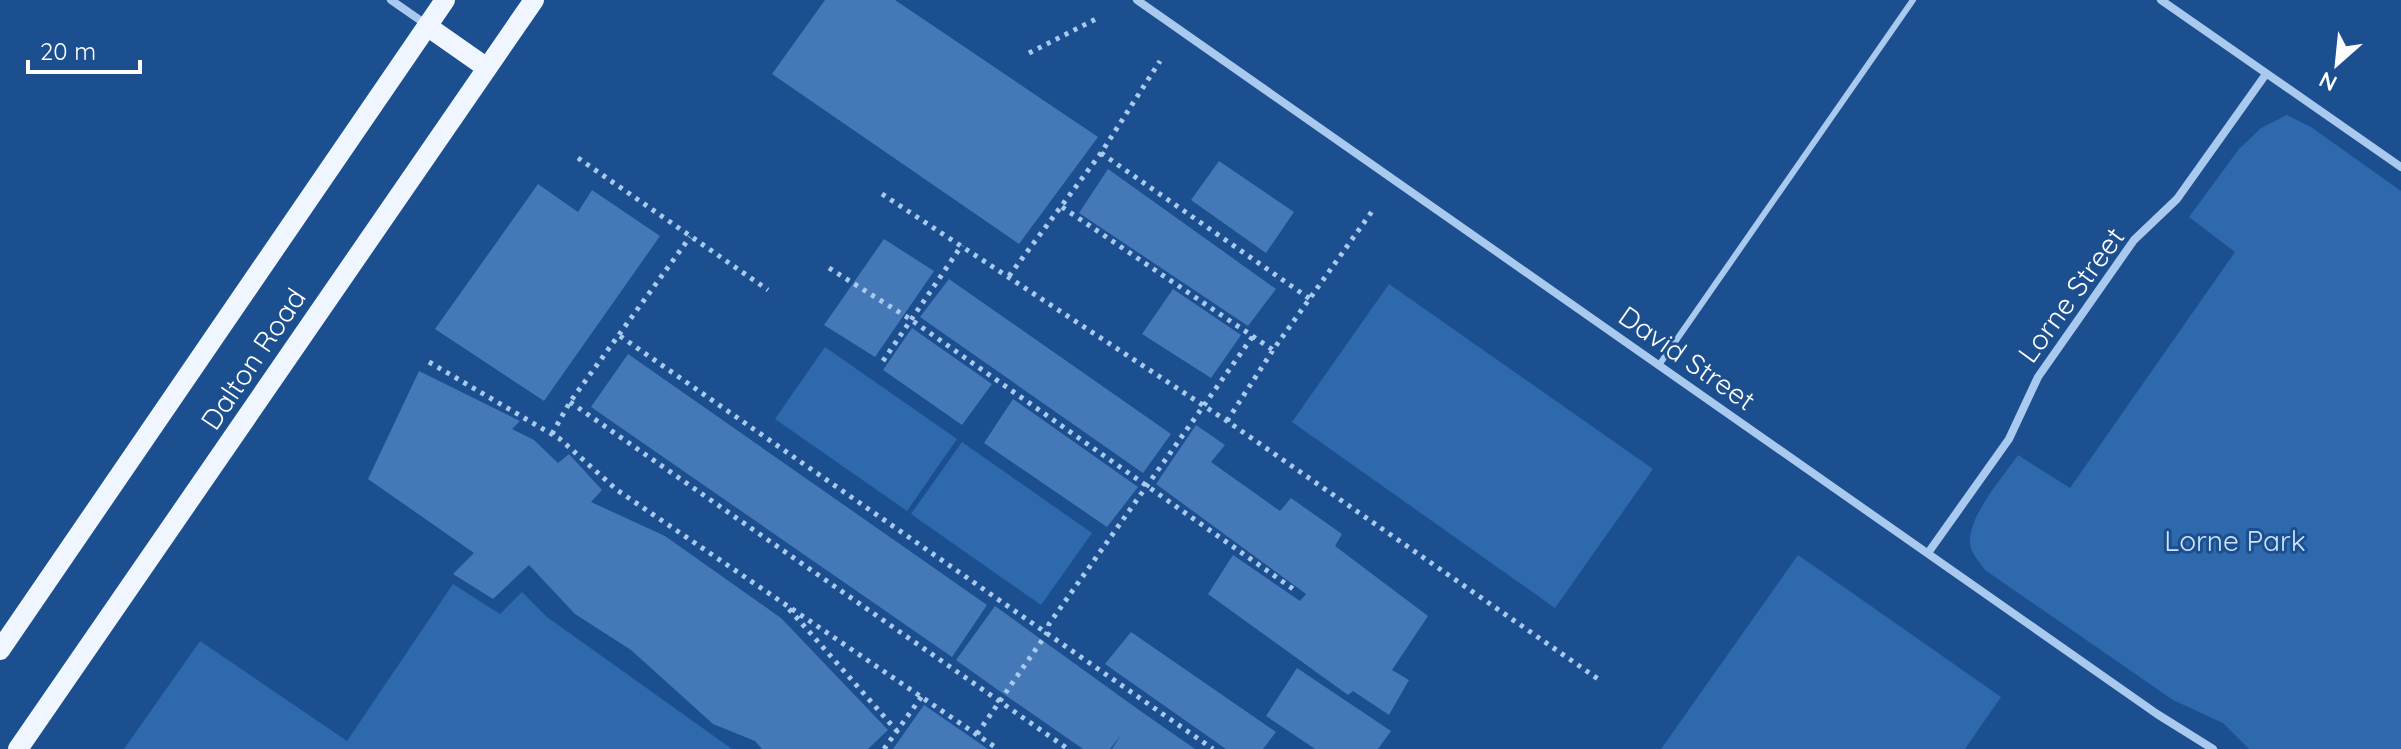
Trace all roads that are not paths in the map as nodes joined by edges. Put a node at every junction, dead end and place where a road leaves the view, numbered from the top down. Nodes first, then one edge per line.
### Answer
1 (391, 0) edge
2 (445, 0) edge
3 (534, 0) edge
4 (1137, 0) edge
5 (1913, 0) edge
6 (2161, 0) edge
7 (427, 26) junction
8 (487, 68) junction
9 (2266, 74) junction
10 (2401, 167) edge
11 (1659, 365) junction
12 (1928, 553) junction
13 (0, 650) edge
14 (18, 749) edge
15 (2213, 749) edge

1 - 7 street
2 - 7 main road, Dalton Road
3 - 8 main road, Dalton Road
4 - 11 street, David Street
5 - 11 lane
6 - 9 street
7 - 8 main road
7 - 13 main road, Dalton Road
8 - 14 main road, Dalton Road
9 - 10 street
9 - 12 street, Lorne Street
11 - 12 street, David Street
12 - 15 street, David Street

